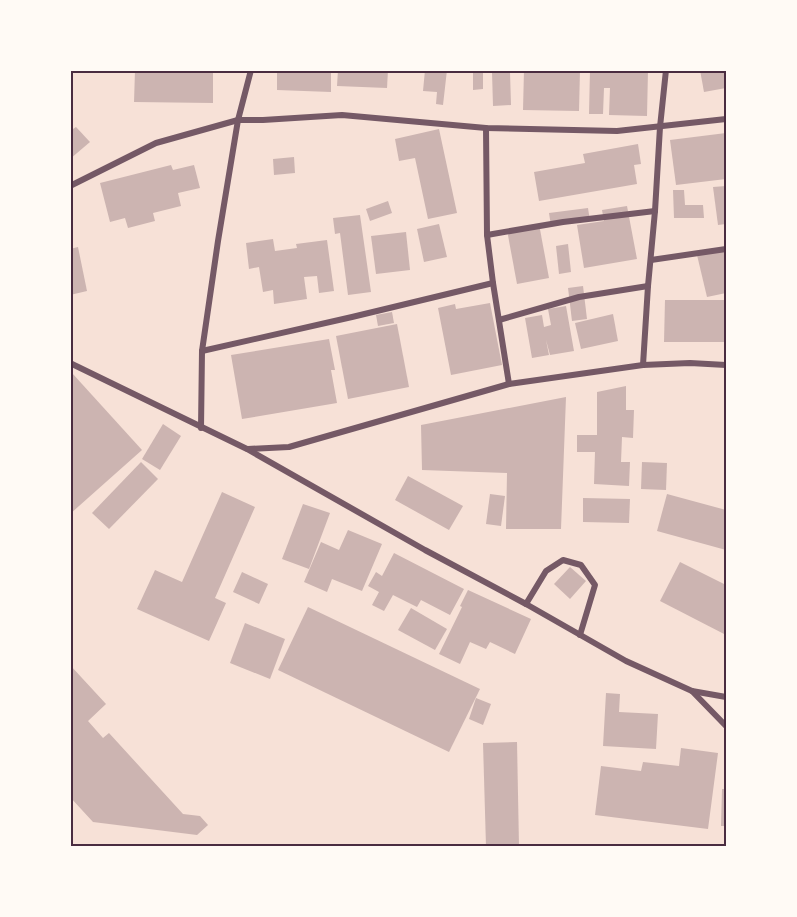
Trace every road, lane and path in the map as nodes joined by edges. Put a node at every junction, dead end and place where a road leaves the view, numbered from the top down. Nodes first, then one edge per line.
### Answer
1 (251, 70) edge
2 (666, 70) edge
3 (726, 119) edge
4 (238, 120) junction
5 (486, 128) junction
6 (660, 128) junction
7 (70, 186) edge
8 (655, 211) junction
9 (487, 235) junction
10 (726, 249) edge
11 (651, 260) junction
12 (493, 283) junction
13 (648, 286) junction
14 (498, 320) junction
15 (202, 351) junction
16 (70, 363) edge
17 (643, 364) junction
18 (726, 365) edge
19 (509, 384) junction
20 (201, 428) junction
21 (247, 449) junction
22 (526, 604) junction
23 (580, 635) junction
24 (692, 691) junction
25 (726, 697) edge
26 (726, 726) edge

1 - 4 street
2 - 6 street
3 - 6 street
4 - 5 street
4 - 7 street
4 - 15 street
5 - 6 street
5 - 9 street
6 - 8 street
8 - 9 street
8 - 11 street
9 - 12 street
10 - 11 street
11 - 13 street
12 - 14 street
12 - 15 street
13 - 14 street
13 - 17 street
14 - 19 street
15 - 20 street
16 - 20 street
17 - 18 street
17 - 19 street
19 - 21 street
20 - 21 street
21 - 22 street
22 - 23 street
22 - 23 street
23 - 24 street
24 - 25 street
24 - 26 street

